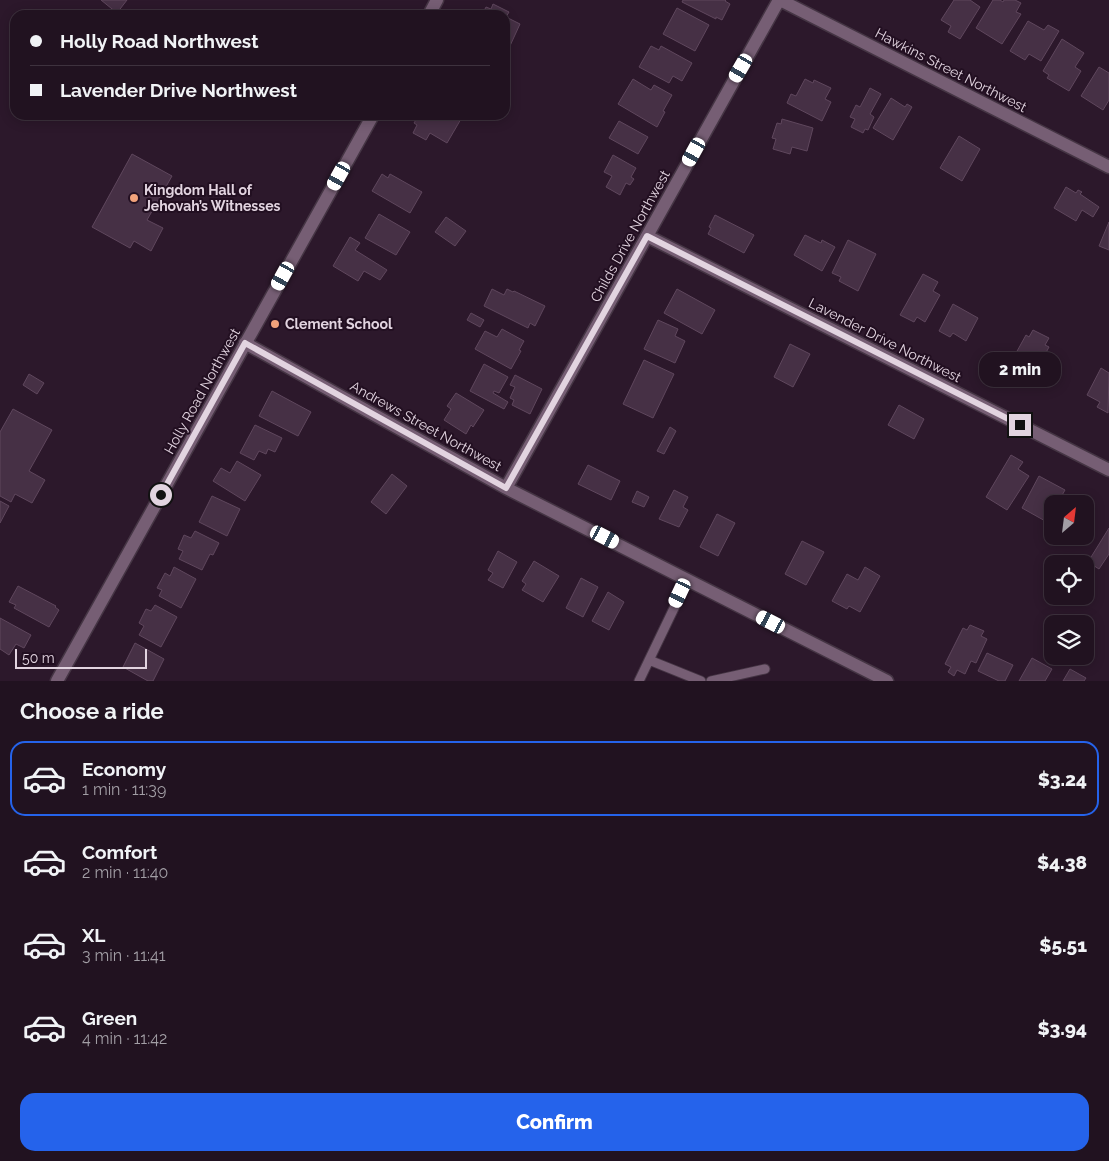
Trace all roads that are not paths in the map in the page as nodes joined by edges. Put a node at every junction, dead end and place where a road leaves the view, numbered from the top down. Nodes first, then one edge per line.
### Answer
1 (780, 0) edge
2 (370, 120) edge
3 (1109, 166) edge
4 (647, 236) junction
5 (245, 343) junction
6 (1109, 470) edge
7 (506, 488) junction
8 (688, 579) junction
9 (649, 660) junction
10 (765, 669) dead end
11 (58, 681) edge
12 (639, 681) edge
13 (701, 681) edge
14 (710, 681) edge
15 (887, 681) edge

1 - 3 street, Hawkins Street Northwest
1 - 4 street, Childs Drive Northwest
2 - 5 street, Holly Road Northwest
4 - 6 street, Lavender Drive Northwest
4 - 7 street, Childs Drive Northwest
5 - 7 street, Andrews Street Northwest
5 - 11 street, Holly Road Northwest
7 - 8 street, Andrews Street Northwest
8 - 9 lane
8 - 15 street, Andrews Street Northwest
9 - 12 lane
9 - 13 lane
10 - 14 lane

